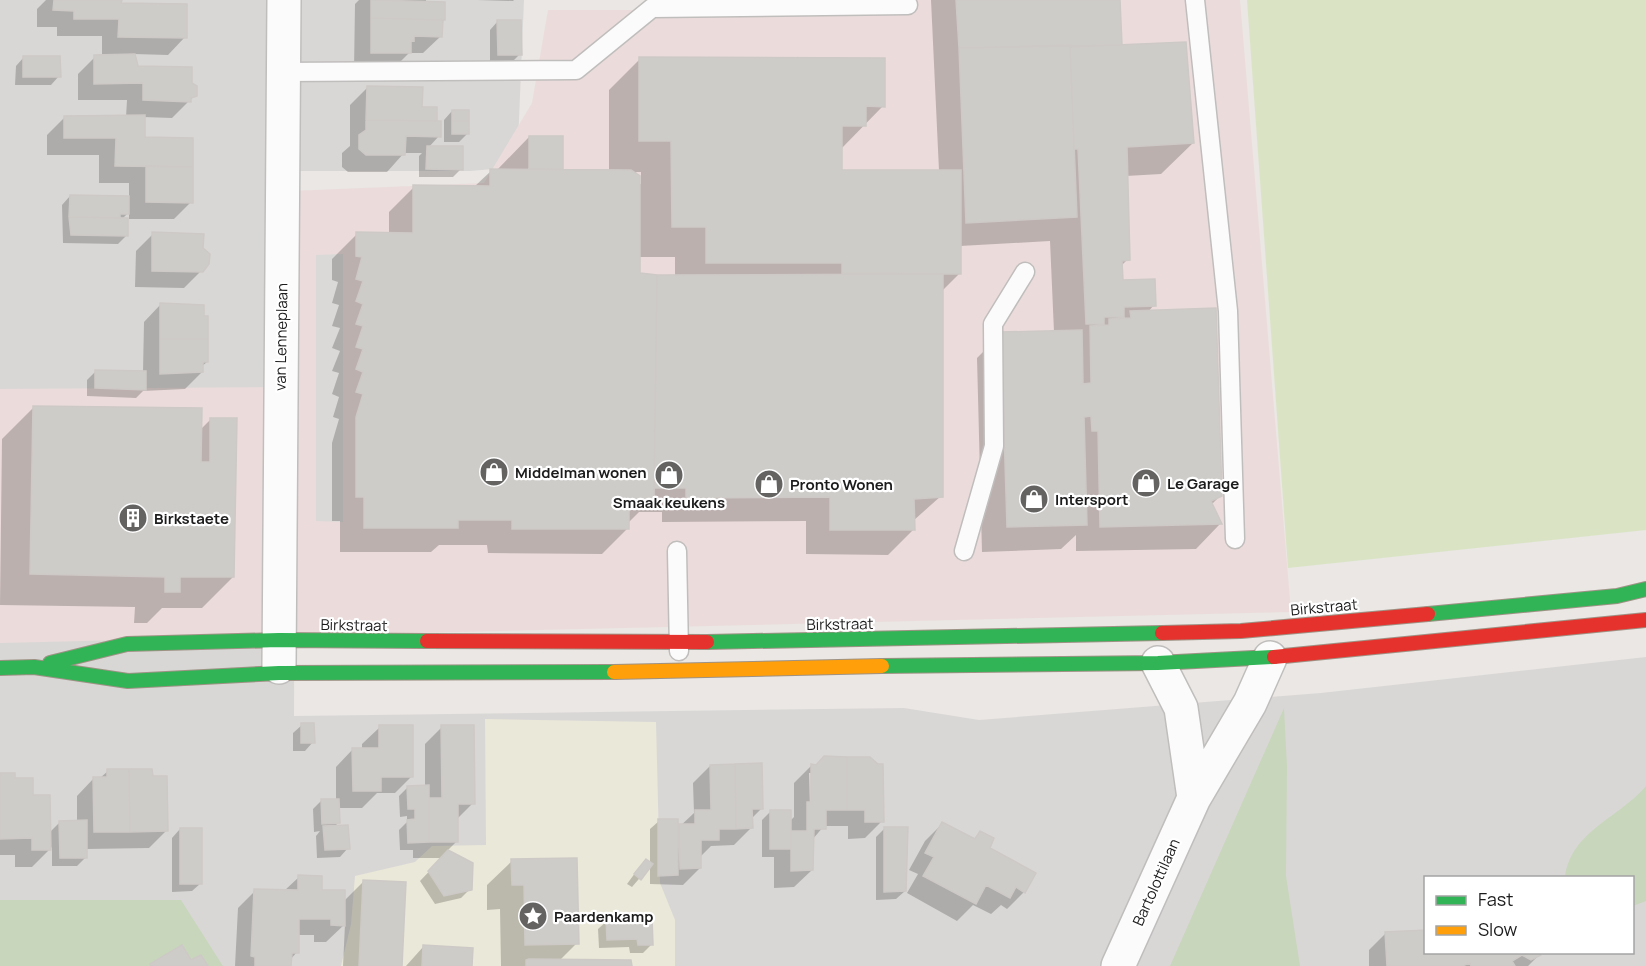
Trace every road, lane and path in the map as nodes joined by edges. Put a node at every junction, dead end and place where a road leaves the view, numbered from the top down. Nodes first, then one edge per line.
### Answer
1 (284, 0) edge
2 (1195, 0) edge
3 (908, 5) dead end
4 (284, 72) junction
5 (1025, 272) dead end
6 (1235, 539) dead end
7 (677, 551) dead end
8 (964, 551) dead end
9 (1646, 589) edge
10 (1646, 620) edge
11 (279, 640) junction
12 (679, 643) junction
13 (1270, 658) junction
14 (1158, 663) junction
15 (34, 667) junction
16 (0, 668) edge
17 (680, 669) junction
18 (279, 673) junction
19 (1194, 798) junction
20 (1118, 966) edge

1 - 4 street, van Lenneplaan
2 - 6 lane
3 - 4 lane
4 - 11 street, van Lenneplaan
5 - 8 lane
7 - 12 lane
9 - 12 main road, Birkstraat
10 - 13 main road, Birkstraat
11 - 12 main road, Birkstraat
11 - 15 main road, Birkstraat
11 - 18 street, van Lenneplaan
12 - 17 lane
13 - 14 main road, Birkstraat
13 - 19 street, Bartolottilaan
14 - 17 main road, Birkstraat
14 - 19 street
15 - 16 main road, Birkstraat
15 - 18 main road, Birkstraat
17 - 18 main road, Birkstraat
19 - 20 street, Bartolottilaan

